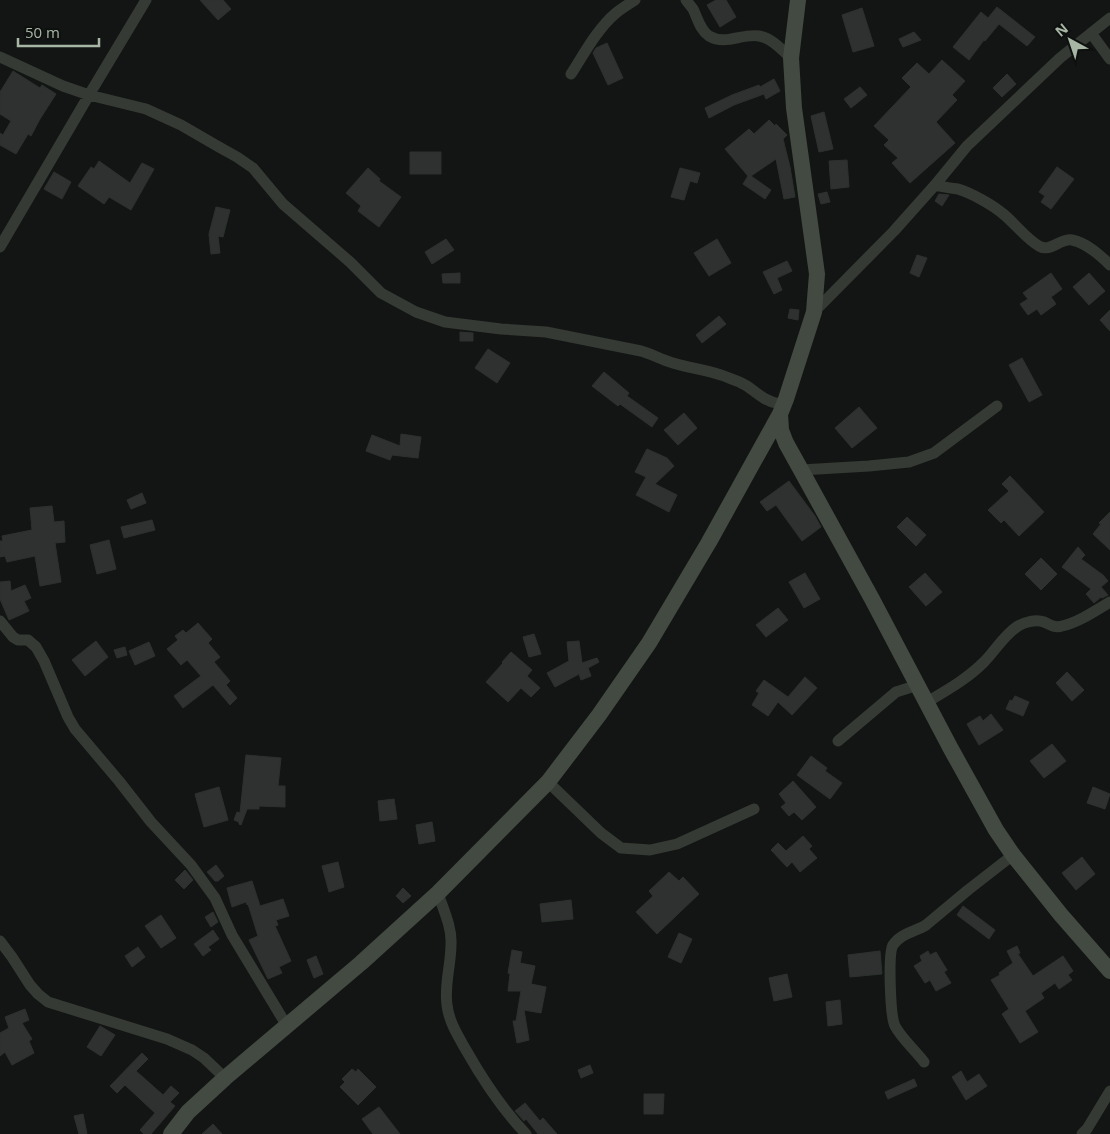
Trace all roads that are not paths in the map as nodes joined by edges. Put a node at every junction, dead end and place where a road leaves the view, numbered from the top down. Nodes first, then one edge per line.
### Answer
1 (146, 0) edge
2 (636, 0) edge
3 (686, 0) edge
4 (798, 0) edge
5 (1110, 18) edge
6 (1091, 33) junction
7 (0, 57) edge
8 (791, 58) junction
9 (1110, 59) edge
10 (571, 74) dead end
11 (89, 95) junction
12 (935, 185) junction
13 (0, 247) edge
14 (1110, 265) edge
15 (814, 312) junction
16 (786, 399) junction
17 (997, 406) dead end
18 (780, 414) junction
19 (801, 470) junction
20 (1110, 602) edge
21 (0, 622) edge
22 (918, 684) junction
23 (927, 702) junction
24 (838, 741) dead end
25 (548, 782) junction
26 (754, 809) dead end
27 (1013, 855) junction
28 (438, 893) junction
29 (0, 940) edge
30 (1110, 971) edge
31 (287, 1026) junction
32 (924, 1062) dead end
33 (224, 1078) junction
34 (1110, 1091) edge
35 (171, 1134) edge
36 (526, 1134) edge
37 (1082, 1134) edge

1 - 11 street
2 - 10 street
3 - 8 street
4 - 8 main road
5 - 6 street
6 - 9 street
6 - 12 street
7 - 11 street
8 - 15 main road
11 - 13 street
11 - 16 street
12 - 14 street
12 - 15 street
15 - 16 main road
16 - 18 main road
17 - 19 street
18 - 19 main road
18 - 25 main road
19 - 22 main road
20 - 23 street
21 - 31 street
22 - 23 main road
22 - 24 street
23 - 27 main road
25 - 26 street
25 - 28 main road
27 - 30 main road
27 - 32 street
28 - 31 main road
28 - 36 street
29 - 33 street
31 - 33 main road
33 - 35 main road
34 - 37 street

